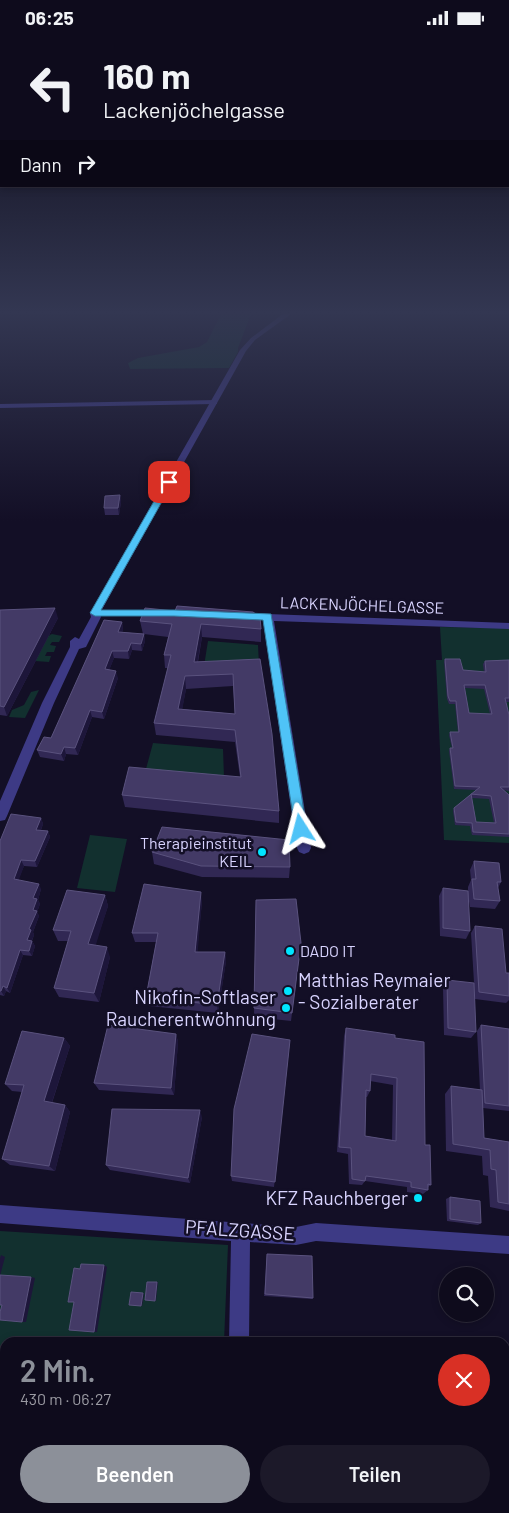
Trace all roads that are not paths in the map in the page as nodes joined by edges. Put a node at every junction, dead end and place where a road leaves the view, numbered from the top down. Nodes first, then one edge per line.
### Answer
1 (225, 383) edge
2 (214, 402) junction
3 (0, 406) edge
4 (95, 613) junction
5 (174, 613) edge
6 (229, 615) edge
7 (268, 617) junction
8 (509, 626) edge
9 (0, 817) edge
10 (304, 848) dead end
11 (0, 1214) edge
12 (241, 1231) junction
13 (509, 1245) edge
14 (239, 1337) edge

1 - 2 street
2 - 3 street
2 - 4 street
4 - 5 street
4 - 9 street
6 - 7 street, LACKENJÖCHELGASSE
7 - 8 street, LACKENJÖCHELGASSE
7 - 10 street
11 - 12 street, PFALZGASSE
12 - 13 street, PFALZGASSE
12 - 14 street

